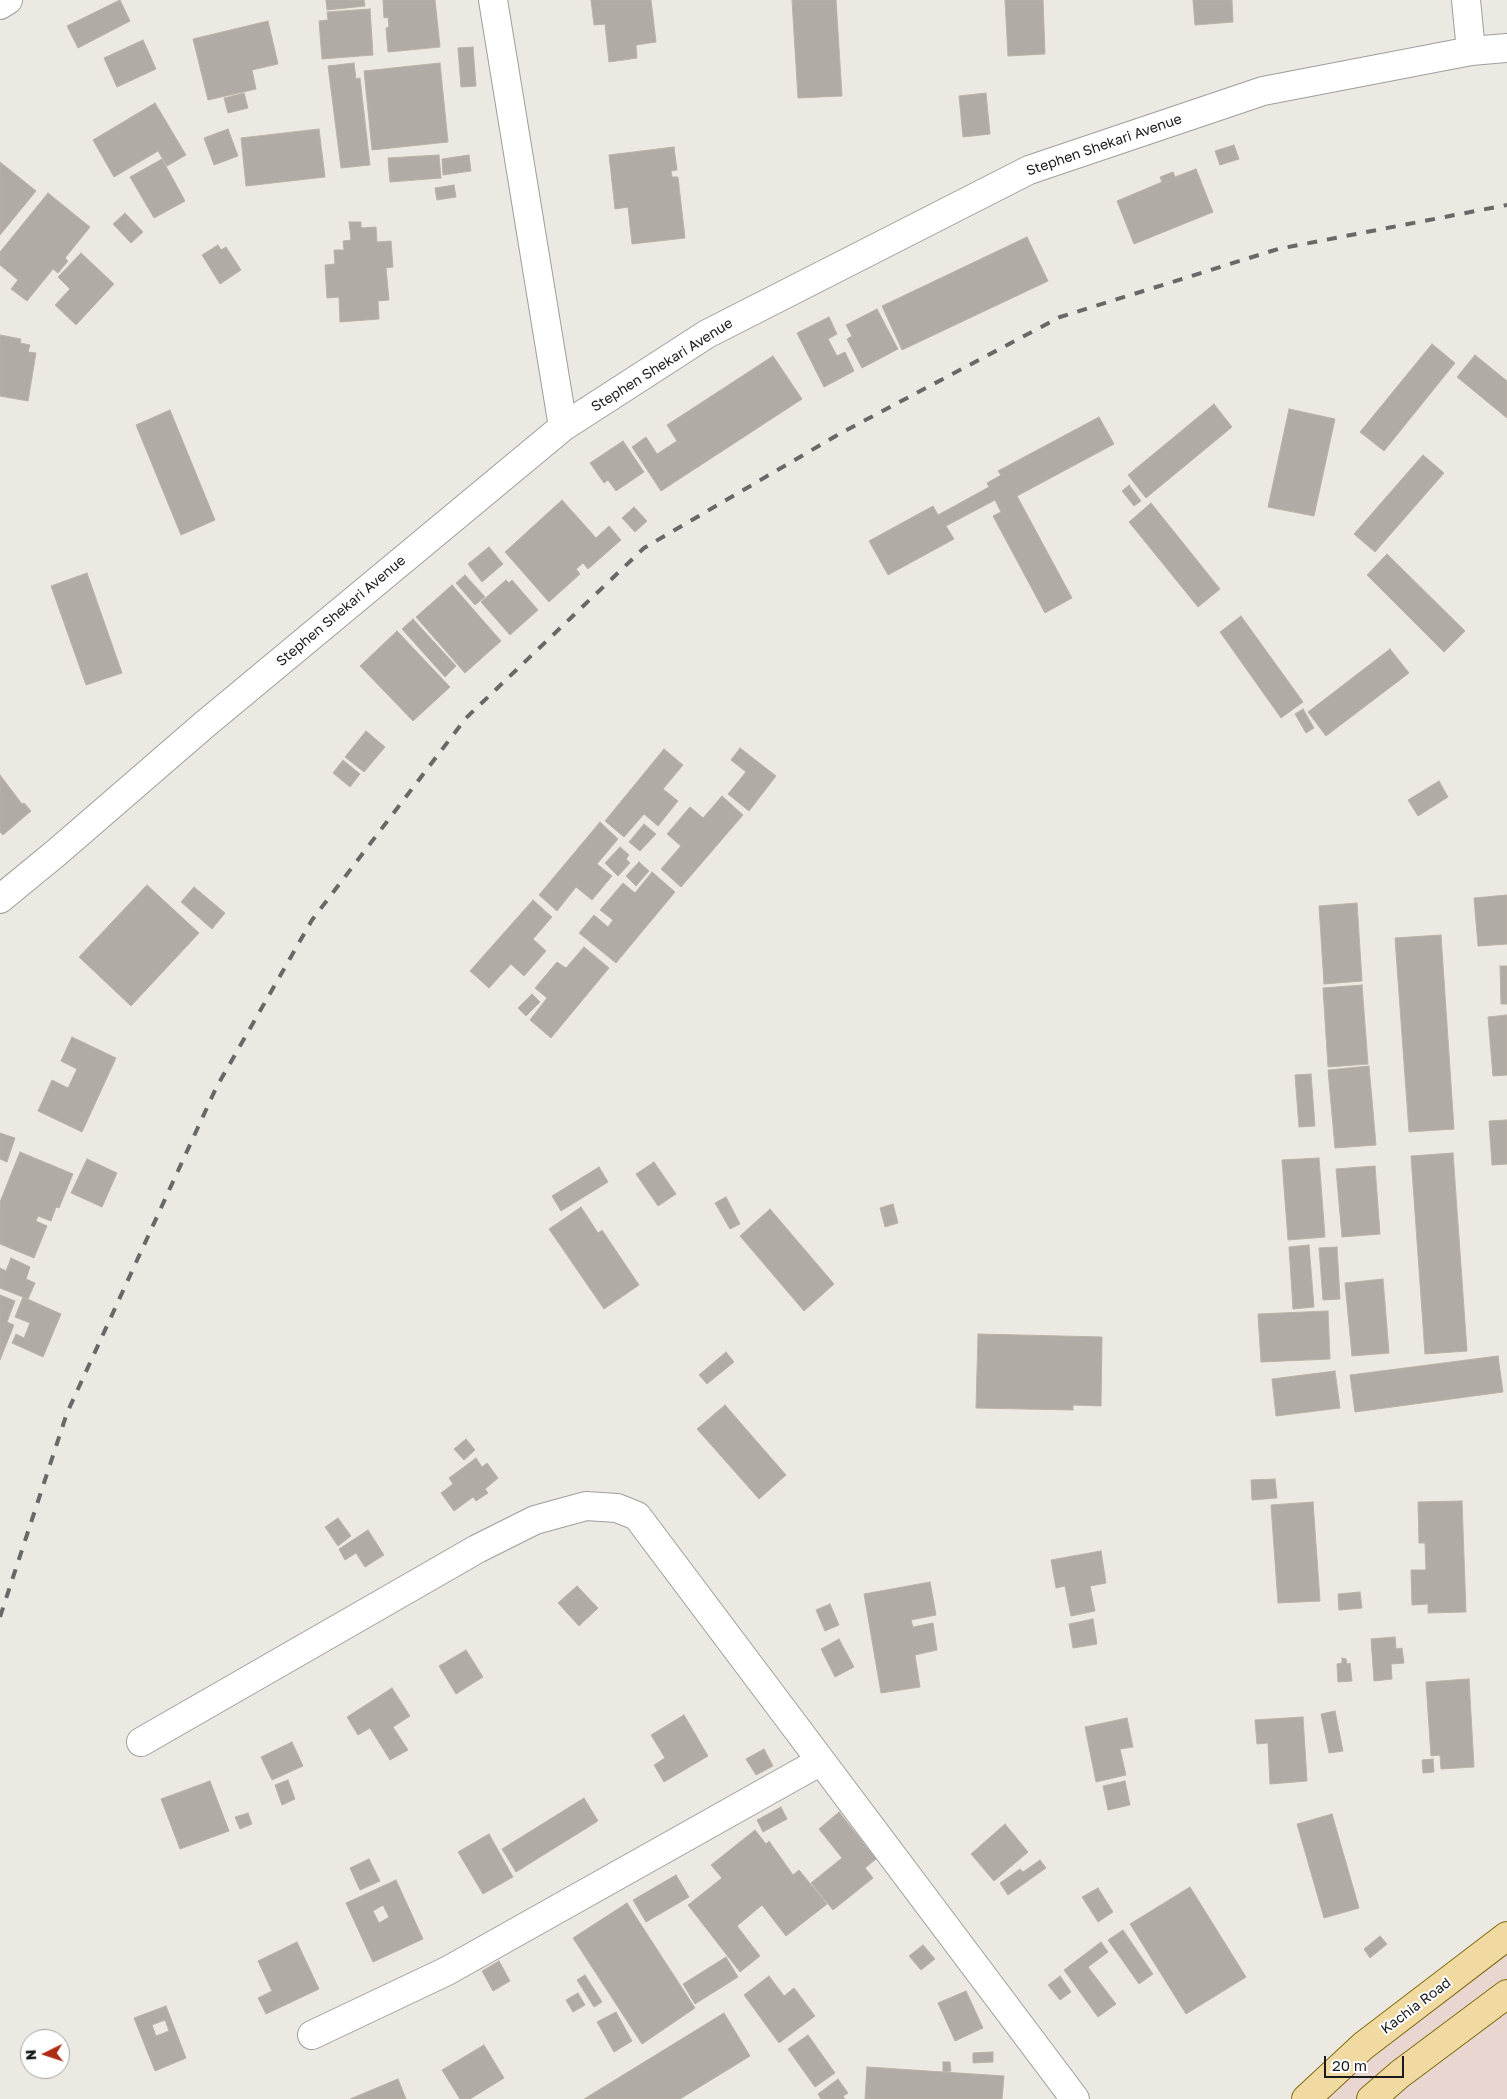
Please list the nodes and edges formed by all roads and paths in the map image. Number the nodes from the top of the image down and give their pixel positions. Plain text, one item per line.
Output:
1 (8, 0) edge
2 (493, 0) edge
3 (1466, 0) edge
4 (0, 5) edge
5 (1507, 48) edge
6 (1471, 51) junction
7 (563, 427) junction
8 (0, 899) edge
9 (140, 1742) dead end
10 (821, 1761) junction
11 (1507, 1936) edge
12 (1507, 1994) edge
13 (312, 2035) dead end
14 (1075, 2099) edge
15 (1306, 2099) edge
16 (1371, 2099) edge

1 - 4 street
2 - 7 street
3 - 6 street
5 - 6 street, Stephen Shekari Avenue
6 - 7 street, Stephen Shekari Avenue
7 - 8 street, Stephen Shekari Avenue
9 - 10 street
10 - 13 street
10 - 14 street
11 - 15 main road, Kachia Road
12 - 16 main road

